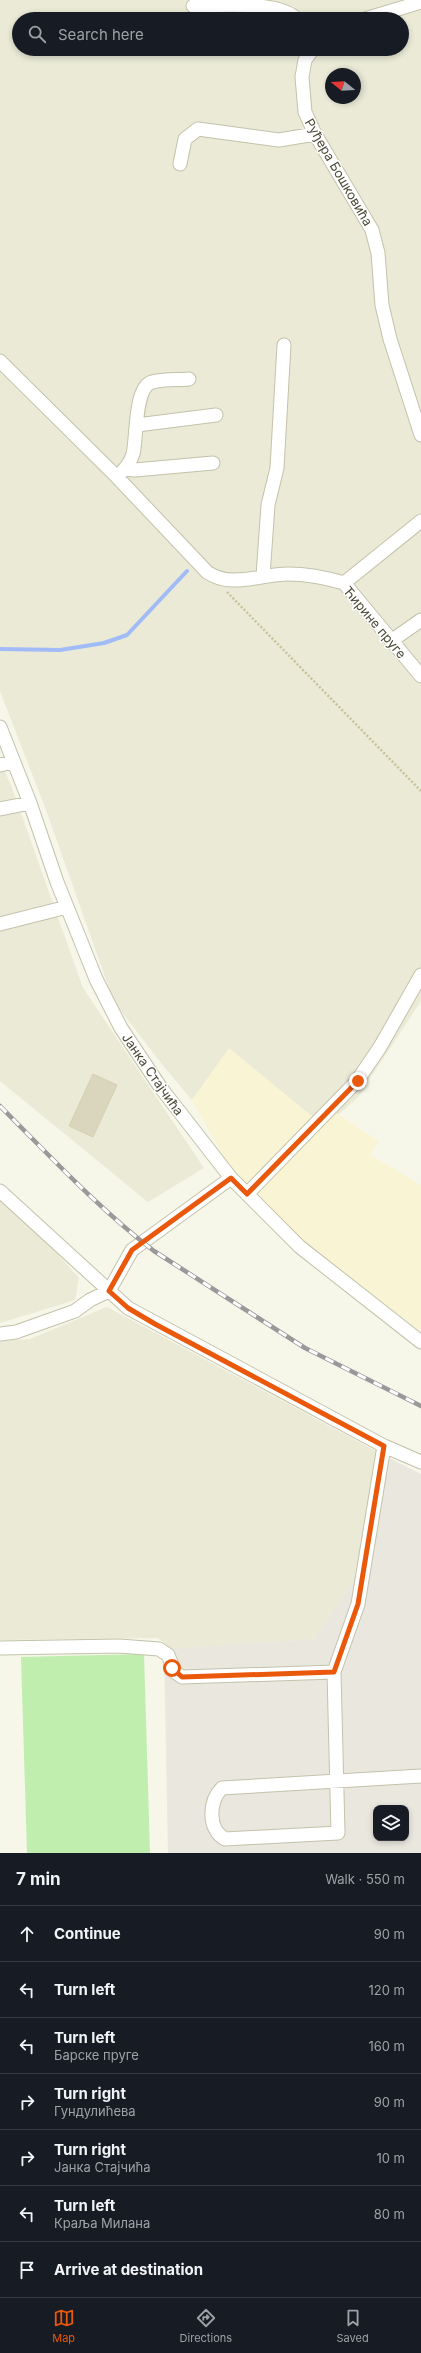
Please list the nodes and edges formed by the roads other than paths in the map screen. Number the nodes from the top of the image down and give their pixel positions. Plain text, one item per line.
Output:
1 (421, 2) edge
2 (193, 6) dead end
3 (289, 12) edge
4 (388, 12) edge
5 (308, 56) edge
6 (315, 134) junction
7 (180, 164) dead end
8 (284, 345) dead end
9 (0, 361) edge
10 (189, 379) dead end
11 (216, 415) dead end
12 (137, 425) junction
13 (421, 435) edge
14 (213, 463) dead end
15 (121, 473) junction
16 (421, 521) edge
17 (263, 576) junction
18 (344, 583) junction
19 (421, 620) edge
20 (392, 641) junction
21 (421, 676) edge
22 (0, 727) edge
23 (14, 762) junction
24 (0, 765) edge
25 (30, 803) junction
26 (0, 809) edge
27 (67, 908) junction
28 (0, 924) edge
29 (421, 975) edge
30 (231, 1178) junction
31 (0, 1191) edge
32 (247, 1194) junction
33 (109, 1291) junction
34 (0, 1334) edge
35 (421, 1342) edge
36 (384, 1446) junction
37 (421, 1462) edge
38 (0, 1648) edge
39 (334, 1672) junction
40 (421, 1776) edge
41 (337, 1780) junction

1 - 4 street
2 - 3 street
5 - 6 street, Руђера Бошковића
6 - 7 street
6 - 13 street, Руђера Бошковића
8 - 17 street
9 - 15 street
10 - 12 street
11 - 12 street
12 - 15 street
14 - 15 street
15 - 17 street, Ћирине пруге
16 - 18 street
17 - 18 street, Ћирине пруге
18 - 20 street, Ћирине пруге
19 - 20 street
20 - 21 street, Ћирине пруге
22 - 23 street, Јанка Стајчића
23 - 24 street
23 - 25 street, Јанка Стајчића
25 - 26 street
25 - 27 street, Јанка Стајчића
27 - 28 street
27 - 30 street, Јанка Стајчића
29 - 32 street
30 - 32 street, Јанка Стајчића
30 - 33 street
31 - 33 street
32 - 35 street, Јанка Стајчића
33 - 34 street
33 - 36 street
36 - 37 street
36 - 39 street
38 - 39 street
39 - 41 street
40 - 41 street
41 - 41 street

